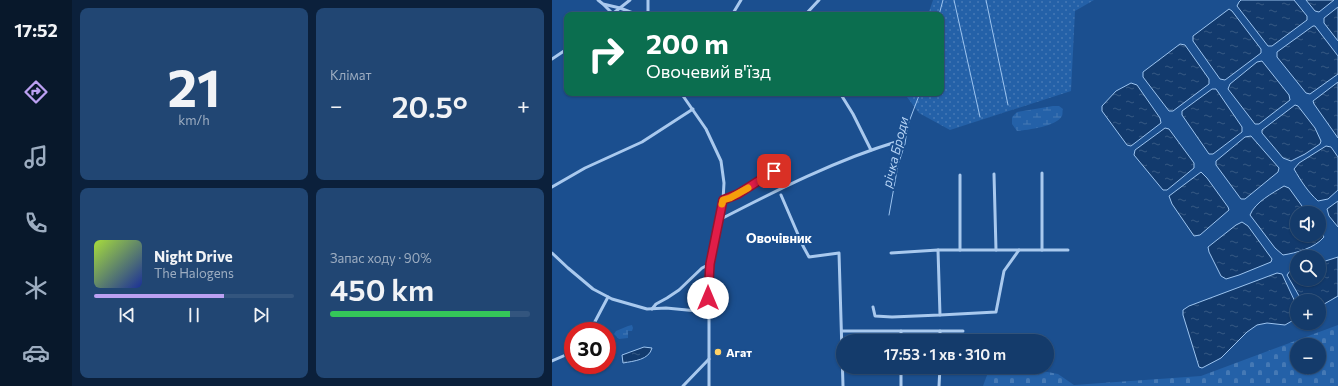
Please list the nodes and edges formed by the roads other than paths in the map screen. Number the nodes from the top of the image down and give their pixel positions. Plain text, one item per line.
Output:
1 (598, 0) edge
2 (630, 0) edge
3 (648, 0) edge
4 (741, 0) edge
5 (819, 0) edge
6 (603, 4) junction
7 (620, 8) junction
8 (610, 12) edge
9 (616, 12) edge
10 (630, 12) edge
11 (648, 12) edge
12 (734, 12) edge
13 (808, 12) edge
14 (564, 51) edge
15 (552, 59) edge
16 (842, 96) edge
17 (684, 97) edge
18 (693, 109) junction
19 (907, 127) dead end
20 (871, 150) junction
21 (774, 171) dead end
22 (1042, 173) dead end
23 (994, 174) dead end
24 (960, 175) dead end
25 (552, 187) edge
26 (781, 195) dead end
27 (723, 200) junction
28 (718, 220) junction
29 (938, 250) junction
30 (960, 250) junction
31 (996, 250) junction
32 (1019, 250) junction
33 (1042, 250) junction
34 (1068, 250) dead end
35 (891, 252) dead end
36 (552, 253) edge
37 (710, 264) junction
38 (608, 297) junction
39 (873, 307) dead end
40 (652, 309) junction
41 (708, 312) junction
42 (940, 315) junction
43 (595, 322) edge
44 (842, 331) junction
45 (901, 331) joint
46 (940, 331) joint
47 (963, 331) dead end
48 (564, 356) edge
49 (709, 359) junction
50 (552, 361) edge
51 (901, 374) edge
52 (940, 374) edge
53 (683, 386) edge
54 (709, 386) edge
55 (843, 386) edge
56 (901, 386) edge
57 (939, 386) edge

1 - 6 street
2 - 7 street
3 - 11 street
4 - 12 street
5 - 13 street
6 - 7 street
6 - 8 street
7 - 9 street
7 - 10 street
14 - 15 street
16 - 20 street
17 - 18 street
18 - 25 street
18 - 27 street
19 - 20 street
20 - 28 street
21 - 27 street
22 - 33 street
23 - 31 street
24 - 30 street
26 - 44 street
27 - 28 street
28 - 37 street
29 - 30 street
29 - 35 street
29 - 42 street
30 - 31 street
31 - 32 street
32 - 33 street
32 - 42 street
33 - 34 street
36 - 38 street
37 - 40 street
37 - 41 street
38 - 40 street
38 - 43 street
39 - 42 street
40 - 41 street
41 - 49 street
44 - 45 street
44 - 55 street
45 - 46 street
46 - 47 street
48 - 50 street
49 - 53 street
49 - 54 street
51 - 56 street
52 - 57 street

